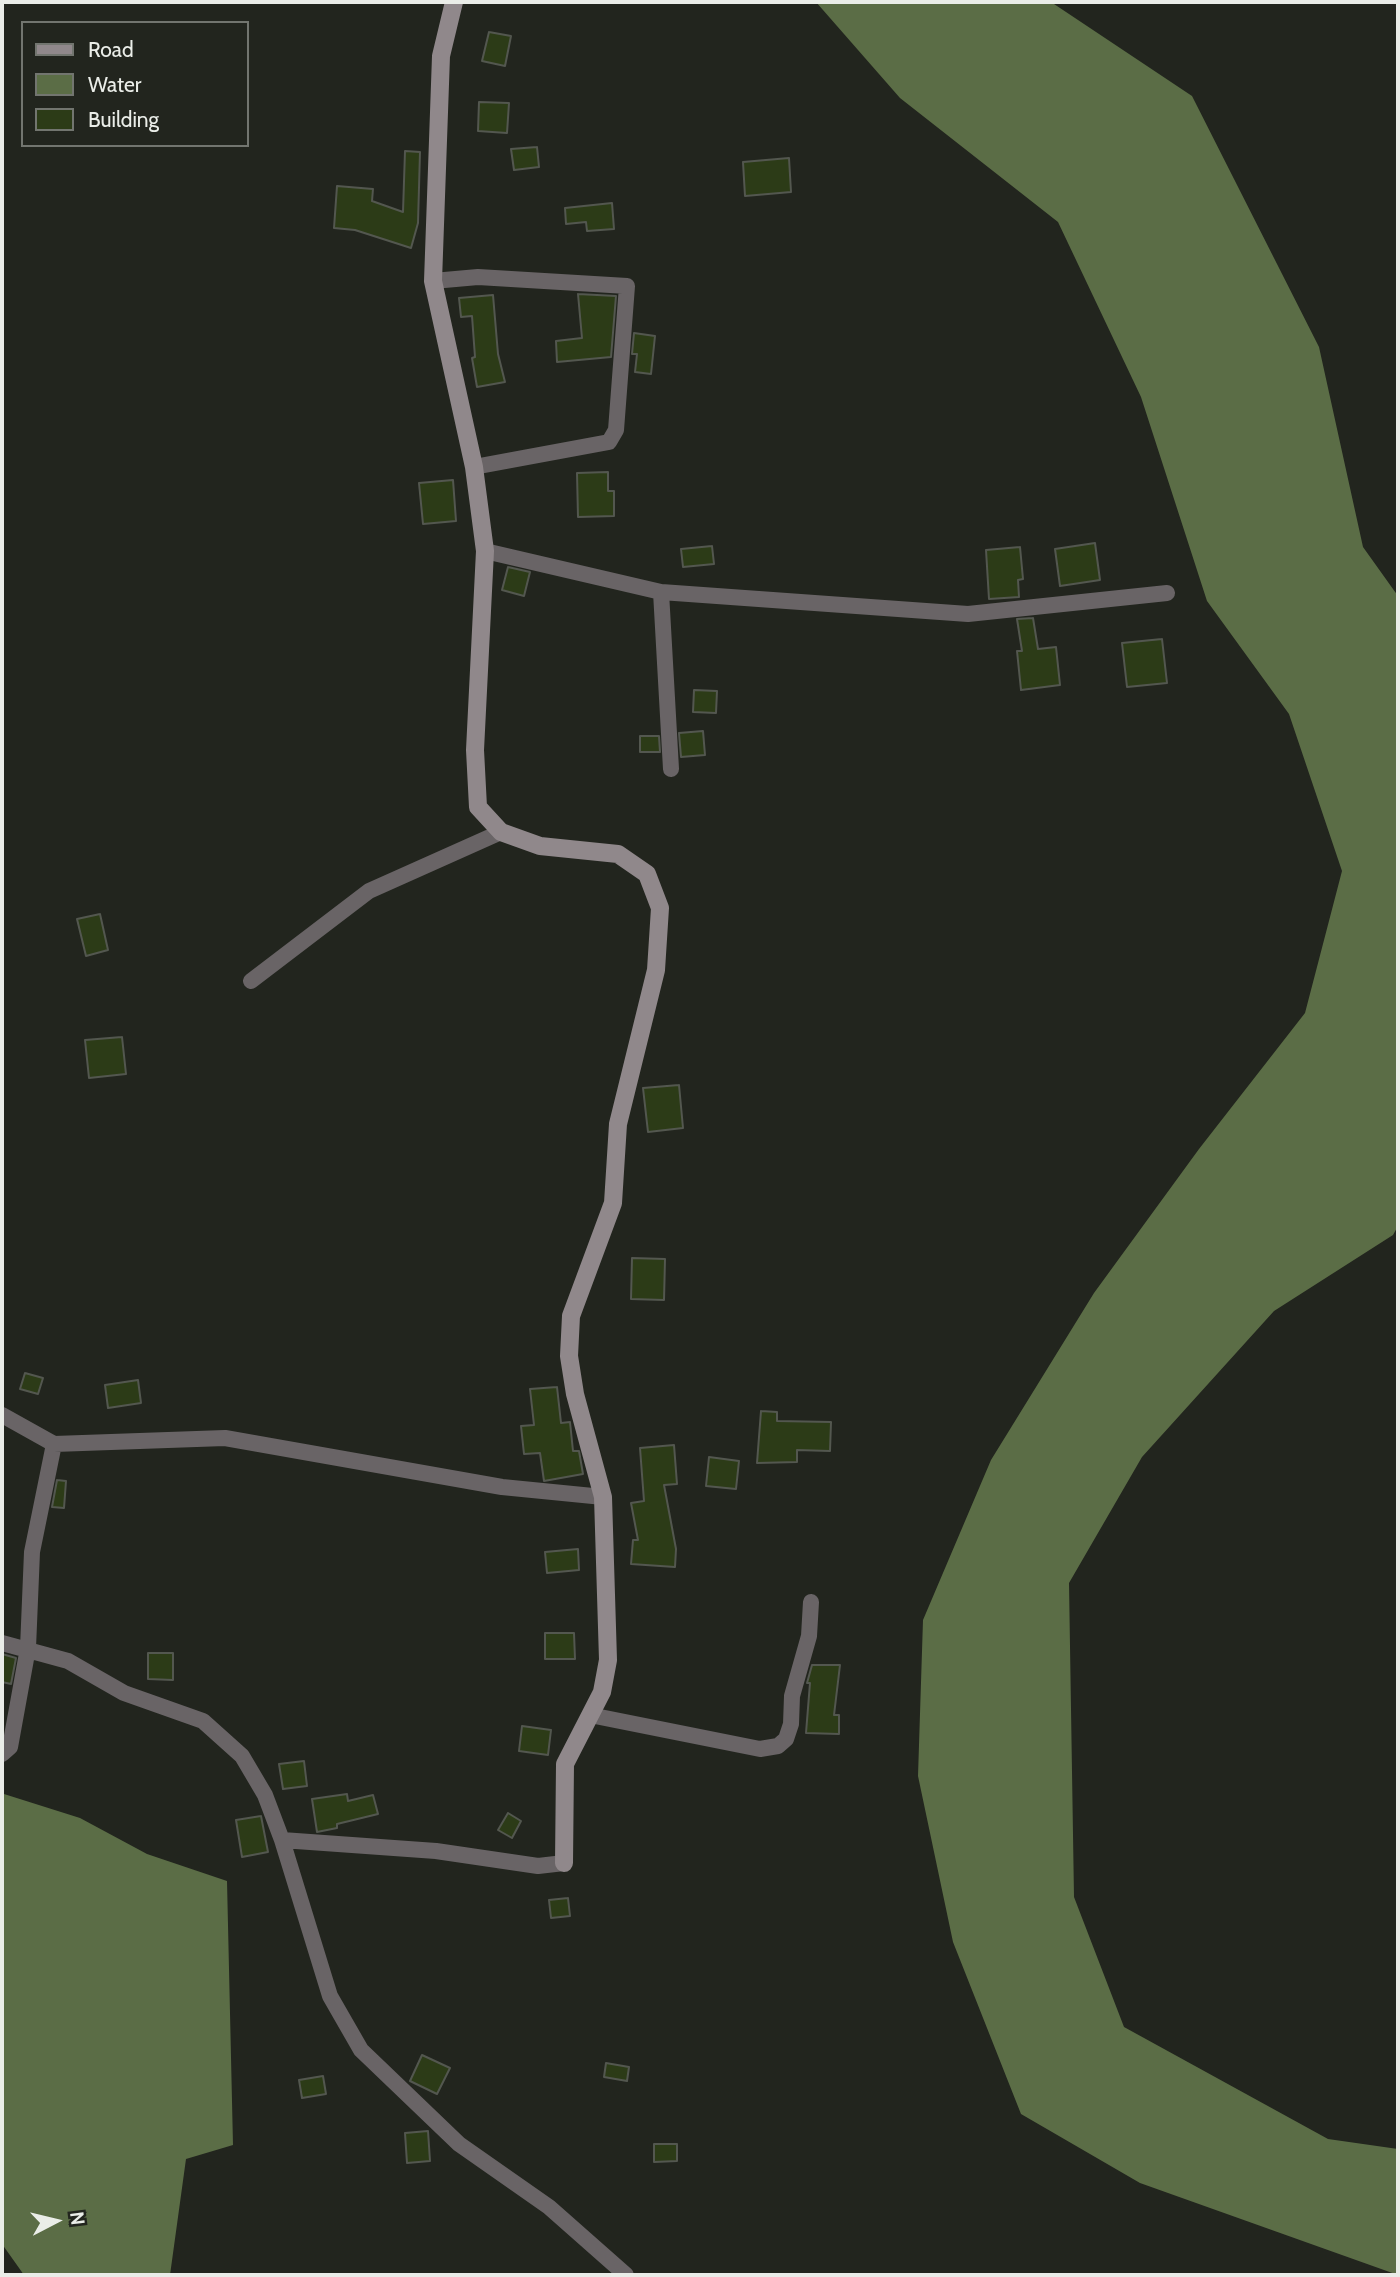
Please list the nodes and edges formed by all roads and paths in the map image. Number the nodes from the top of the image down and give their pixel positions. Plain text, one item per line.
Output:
1 (454, 2) edge
2 (433, 281) junction
3 (474, 467) junction
4 (485, 551) junction
5 (661, 592) junction
6 (1167, 593) dead end
7 (671, 769) dead end
8 (501, 832) junction
9 (251, 981) dead end
10 (2, 1415) edge
11 (54, 1444) junction
12 (603, 1497) junction
13 (811, 1602) dead end
14 (2, 1643) edge
15 (28, 1648) junction
16 (590, 1715) junction
17 (2, 1754) edge
18 (282, 1840) junction
19 (564, 1863) joint
20 (626, 2275) edge

1 - 2 street
2 - 3 street
2 - 3 street
3 - 4 street
4 - 5 street
4 - 8 street
5 - 6 street
5 - 7 street
8 - 9 street
8 - 12 street
10 - 11 street
11 - 12 street
11 - 15 street
12 - 16 street
13 - 16 street
14 - 15 street
15 - 17 street
15 - 18 street
16 - 19 street
18 - 19 street
18 - 20 street

